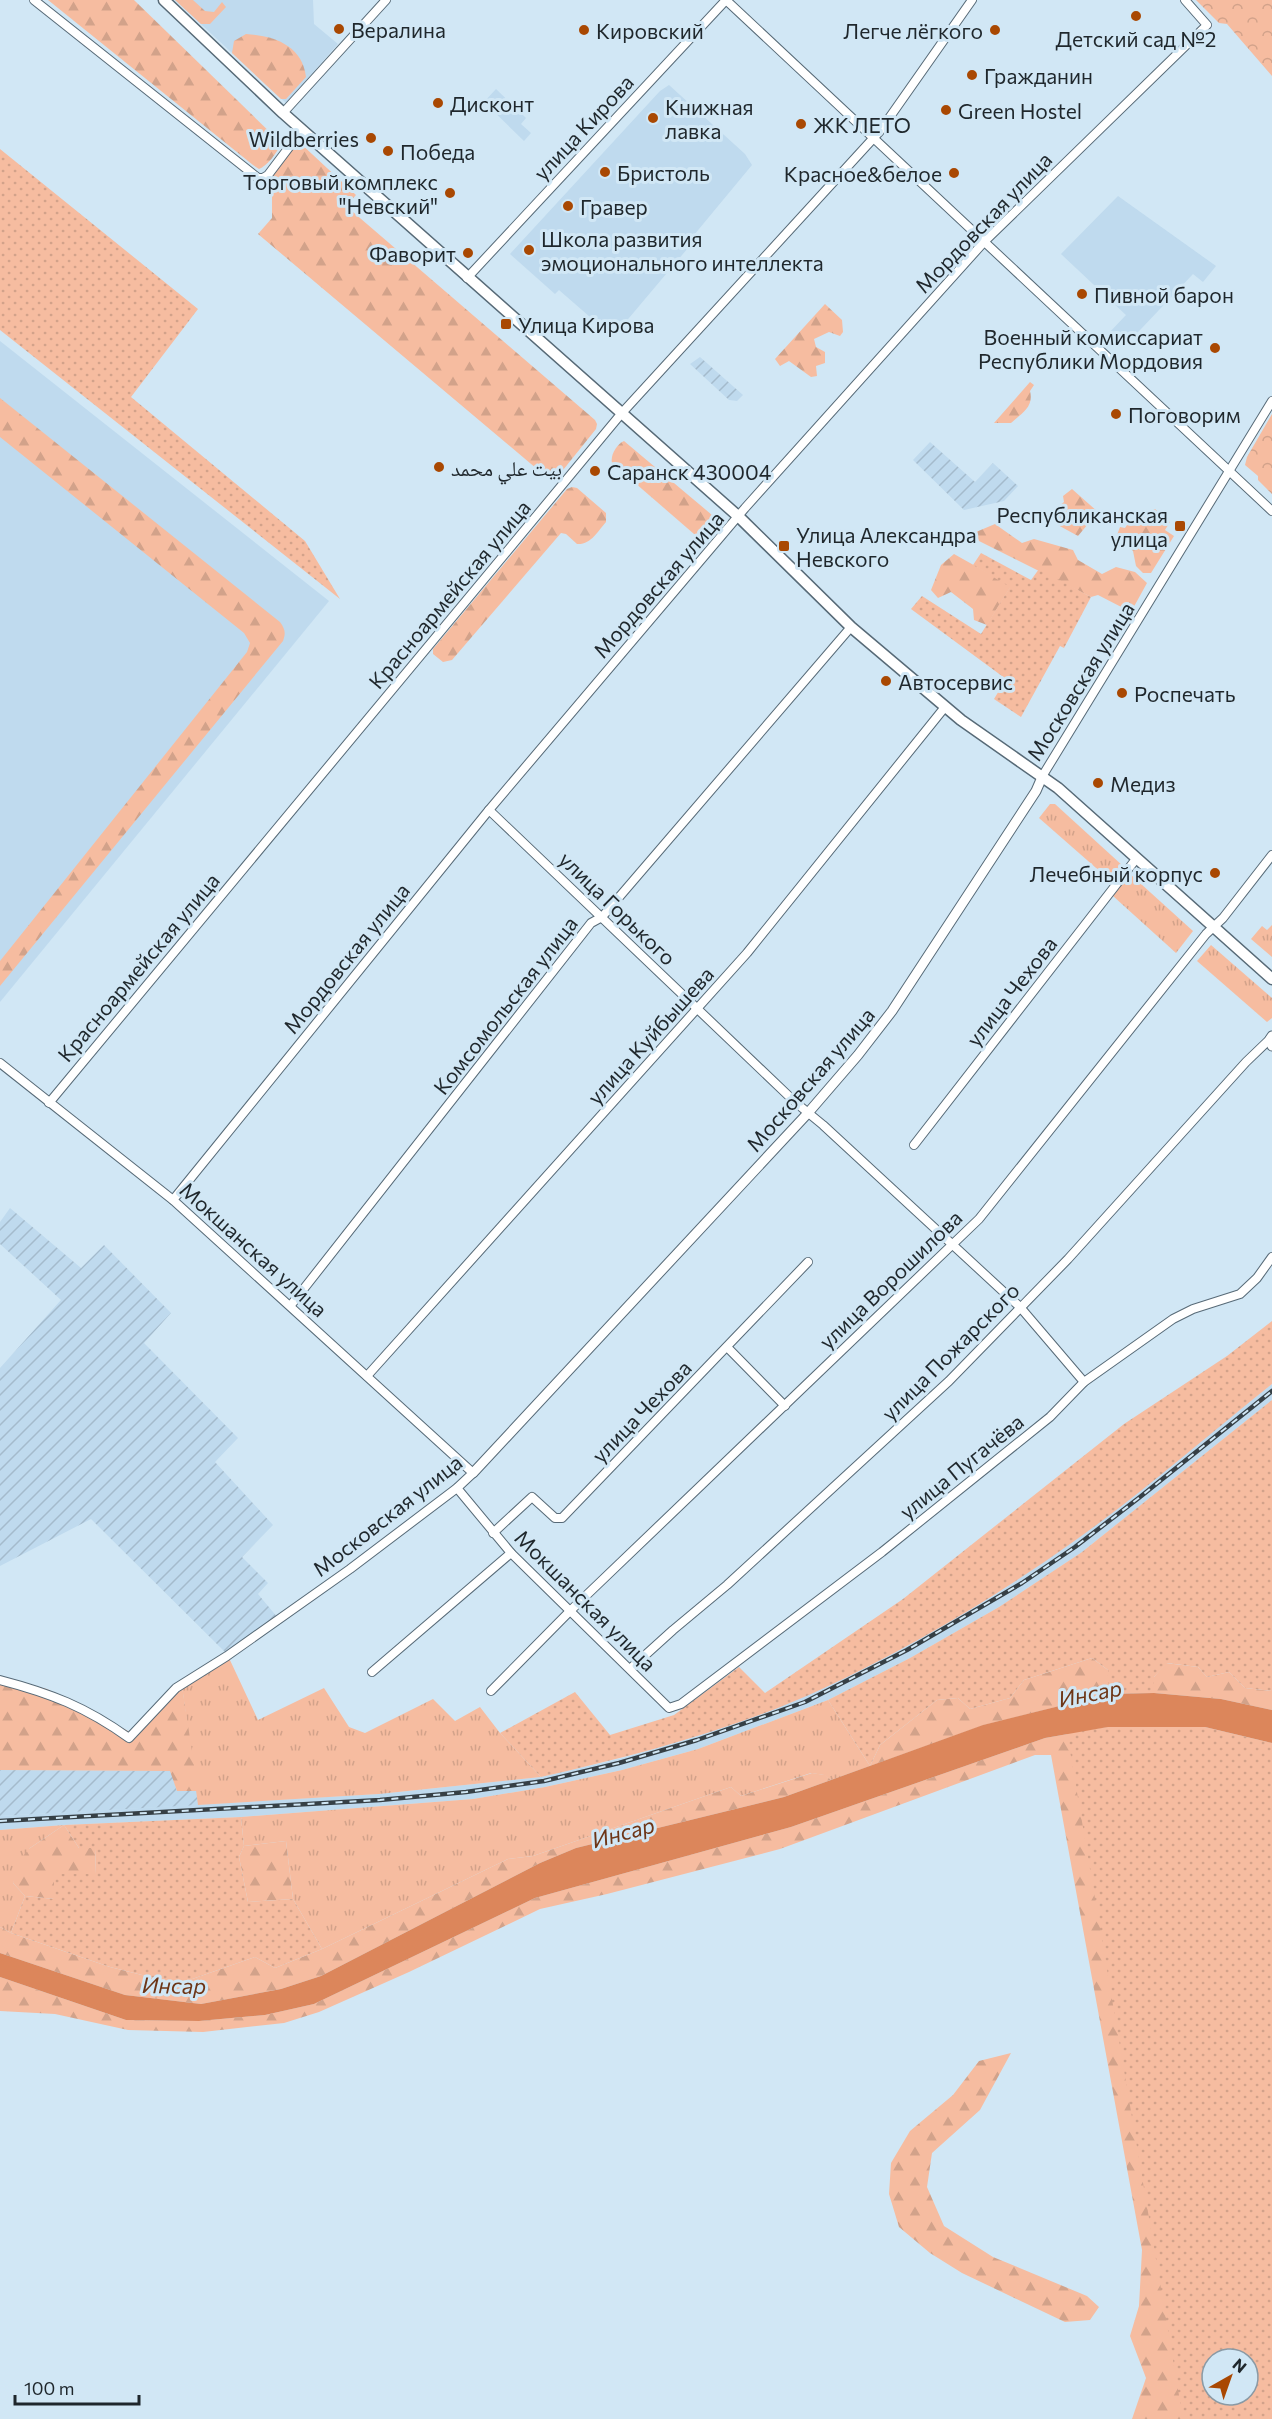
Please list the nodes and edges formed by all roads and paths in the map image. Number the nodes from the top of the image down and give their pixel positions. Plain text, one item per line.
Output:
1 (34, 0) edge
2 (165, 0) edge
3 (386, 0) edge
4 (726, 0) edge
5 (972, 0) edge
6 (1185, 0) edge
7 (283, 113) junction
8 (302, 130) junction
9 (873, 139) junction
10 (984, 242) junction
11 (467, 278) junction
12 (1272, 400) edge
13 (621, 414) junction
14 (1230, 470) junction
15 (1272, 511) edge
16 (739, 517) junction
17 (851, 627) junction
18 (945, 707) junction
19 (1043, 775) junction
20 (489, 810) junction
21 (1272, 855) edge
22 (1136, 859) junction
23 (602, 917) junction
24 (1213, 927) junction
25 (1272, 979) edge
26 (697, 1010) junction
27 (1271, 1041) edge
28 (0, 1063) edge
29 (49, 1103) junction
30 (808, 1113) junction
31 (914, 1145) dead end
32 (173, 1200) junction
33 (951, 1245) junction
34 (1272, 1257) edge
35 (808, 1262) dead end
36 (291, 1305) junction
37 (1020, 1307) junction
38 (727, 1347) junction
39 (367, 1376) junction
40 (1084, 1382) junction
41 (785, 1406) junction
42 (473, 1473) junction
43 (457, 1488) junction
44 (493, 1533) junction
45 (511, 1553) junction
46 (571, 1610) junction
47 (631, 1668) junction
48 (372, 1672) dead end
49 (0, 1680) edge
50 (491, 1691) dead end
51 (669, 1708) joint

1 - 8 street
2 - 7 main road
3 - 7 street
4 - 9 street
4 - 11 street, улица Кирова
5 - 9 street, Красноармейская улица
6 - 10 street, Мордовская улица
7 - 8 main road
8 - 11 main road
9 - 10 street
9 - 13 street, Красноармейская улица
10 - 14 street
10 - 16 street, Мордовская улица
11 - 13 main road
12 - 14 street, Московская улица
13 - 16 main road
13 - 29 street, Красноармейская улица
14 - 15 street
14 - 19 street, Московская улица
16 - 17 main road
16 - 20 street, Мордовская улица
17 - 18 main road
17 - 23 street, Комсомольская улица
18 - 19 main road
18 - 26 street, улица Куйбышева
19 - 22 main road
19 - 30 street, Московская улица
20 - 23 street, улица Горького
20 - 32 street, Мордовская улица
21 - 24 street, улица Ворошилова
22 - 24 main road
22 - 31 street, улица Чехова
23 - 26 street, улица Горького
23 - 36 street, Комсомольская улица
24 - 25 main road
24 - 33 street, улица Ворошилова
26 - 30 street, улица Горького
26 - 39 street, улица Куйбышева
27 - 37 street, улица Пожарского
28 - 29 street, Мокшанская улица
29 - 32 street, Мокшанская улица
30 - 33 street, улица Горького
30 - 42 street, Московская улица
32 - 36 street, Мокшанская улица
33 - 37 street, улица Горького
33 - 41 street, улица Ворошилова
34 - 40 street, улица Пугачёва
35 - 38 street, улица Чехова
36 - 39 street, Мокшанская улица
37 - 40 street, улица Горького
37 - 47 street, улица Пожарского
38 - 41 street
38 - 44 street, улица Чехова
39 - 42 street, Мокшанская улица
40 - 51 street, улица Пугачёва
41 - 46 street, улица Ворошилова
42 - 43 street, Московская улица
43 - 44 street, Мокшанская улица
43 - 49 street, Московская улица
44 - 45 street, Мокшанская улица
45 - 46 street, Мокшанская улица
45 - 48 street
46 - 47 street, Мокшанская улица
46 - 50 street, улица Ворошилова
47 - 51 street, Мокшанская улица

